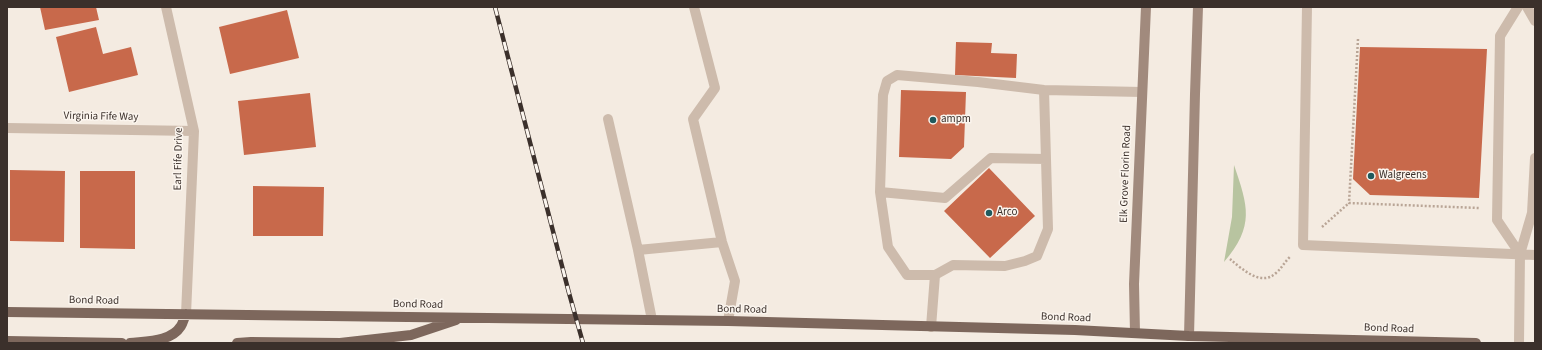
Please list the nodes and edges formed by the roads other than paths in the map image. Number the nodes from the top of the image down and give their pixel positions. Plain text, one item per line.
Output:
1 (166, 7) edge
2 (694, 7) edge
3 (1146, 7) edge
4 (1198, 7) edge
5 (1307, 7) edge
6 (1518, 7) edge
7 (1527, 7) edge
8 (1535, 21) edge
9 (1044, 90) junction
10 (1142, 92) junction
11 (608, 119) dead end
12 (7, 128) edge
13 (194, 131) junction
14 (1535, 158) edge
15 (1046, 159) junction
16 (880, 192) junction
17 (722, 242) junction
18 (638, 250) junction
19 (1520, 254) junction
20 (1535, 255) edge
21 (935, 274) junction
22 (7, 312) edge
23 (186, 314) junction
24 (464, 318) junction
25 (652, 320) junction
26 (728, 321) junction
27 (931, 327) junction
28 (1135, 338) edge
29 (1189, 339) edge
30 (7, 341) edge
31 (122, 343) edge
32 (130, 343) edge
33 (237, 343) edge
34 (1476, 343) edge
35 (1519, 343) edge

1 - 13 street, Earl Fife Drive
2 - 17 street
3 - 10 main road, Elk Grove Florin Road
4 - 29 main road
5 - 19 street
6 - 19 street
7 - 8 street
9 - 10 street
9 - 15 street
9 - 16 street
10 - 28 main road, Elk Grove Florin Road
11 - 18 street
12 - 13 street, Virginia Fife Way
13 - 23 street, Earl Fife Drive
14 - 19 street
15 - 16 street
15 - 21 street
16 - 21 street
17 - 18 street
17 - 26 street
18 - 25 street
19 - 20 street
19 - 35 street
21 - 27 street
22 - 23 main road, Bond Road
23 - 24 main road, Bond Road
23 - 32 main road
24 - 25 main road, Bond Road
24 - 33 main road
25 - 26 main road, Bond Road
26 - 27 main road, Bond Road
27 - 28 main road, Bond Road
28 - 29 main road, Bond Road
29 - 34 main road, Bond Road
30 - 31 main road

